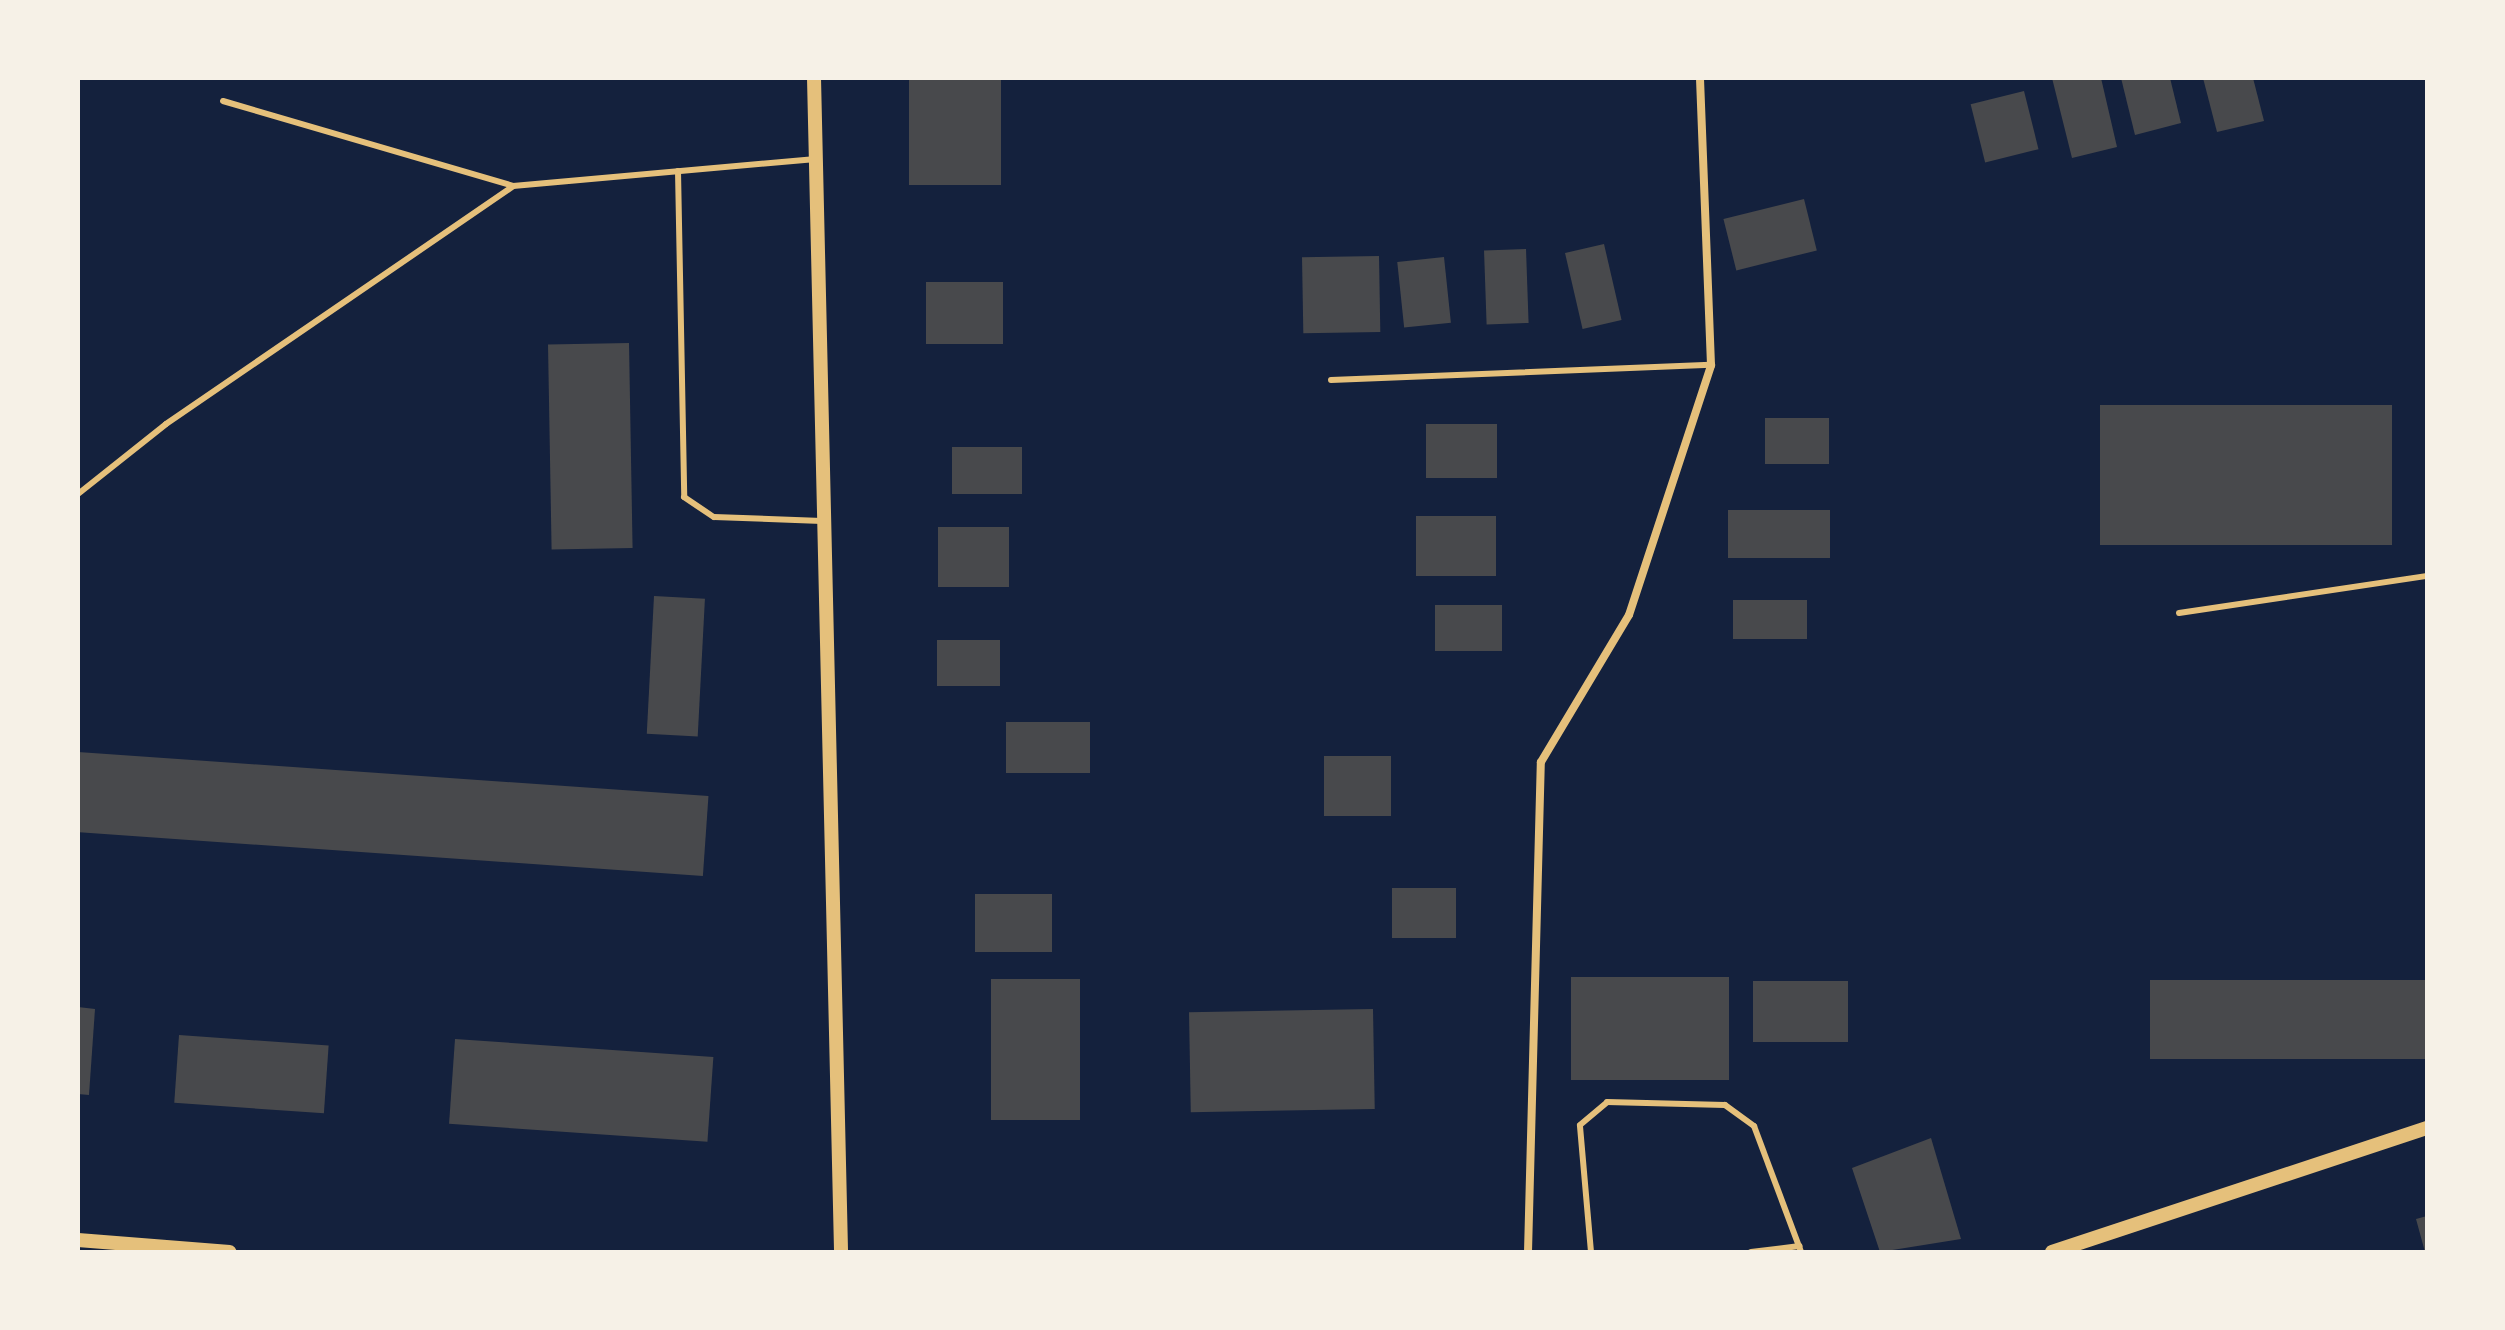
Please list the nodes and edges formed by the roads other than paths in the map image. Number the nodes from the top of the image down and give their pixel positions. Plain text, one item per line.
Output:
1 (814, 78) edge
2 (1700, 78) edge
3 (223, 101) dead end
4 (816, 159) junction
5 (678, 171) junction
6 (513, 186) junction
7 (1711, 365) junction
8 (1331, 380) dead end
9 (78, 494) edge
10 (822, 521) junction
11 (2427, 576) edge
12 (2179, 613) dead end
13 (2427, 1128) edge
14 (78, 1240) edge
15 (1801, 1249) edge
16 (230, 1252) edge
17 (841, 1252) edge
18 (1528, 1252) edge
19 (1591, 1252) edge
20 (1751, 1252) edge
21 (2052, 1252) edge

1 - 4 street
2 - 7 street
3 - 6 lane
4 - 5 lane
4 - 10 street
5 - 6 lane
5 - 10 lane
6 - 9 lane
7 - 8 lane
7 - 18 street
10 - 17 street
11 - 12 lane
13 - 21 street
14 - 16 street
15 - 19 lane
15 - 20 lane

